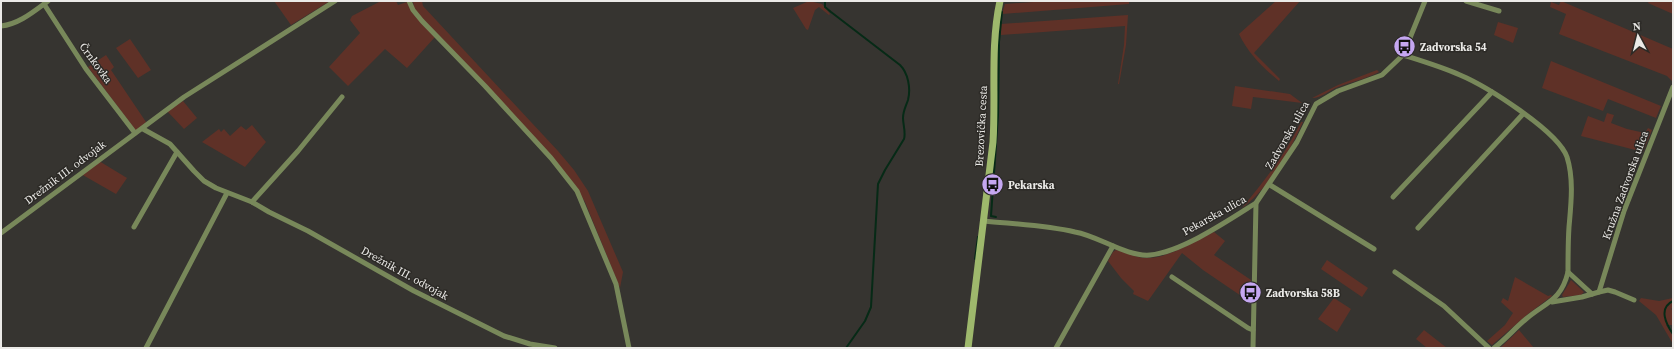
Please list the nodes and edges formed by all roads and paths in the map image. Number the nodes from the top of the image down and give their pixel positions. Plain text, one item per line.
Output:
1 (335, 1) edge
2 (409, 1) edge
3 (1000, 1) edge
4 (1425, 1) edge
5 (1466, 1) edge
6 (46, 2) edge
7 (1499, 11) dead end
8 (1, 26) edge
9 (1403, 56) junction
10 (1673, 87) edge
11 (1492, 92) junction
12 (342, 97) dead end
13 (1524, 114) junction
14 (143, 129) junction
15 (135, 133) junction
16 (178, 152) junction
17 (1270, 185) junction
18 (227, 193) junction
19 (1393, 197) dead end
20 (252, 202) junction
21 (1256, 203) junction
22 (984, 222) junction
23 (134, 227) dead end
24 (1418, 228) dead end
25 (1, 233) edge
26 (1113, 246) junction
27 (1374, 249) dead end
28 (1395, 272) dead end
29 (1568, 272) junction
30 (1172, 277) dead end
31 (1599, 292) junction
32 (1592, 294) junction
33 (1634, 300) dead end
34 (1551, 302) junction
35 (1253, 330) junction
36 (146, 348) edge
37 (555, 348) edge
38 (629, 348) edge
39 (968, 348) edge
40 (1056, 348) edge
41 (1253, 348) edge
42 (1489, 348) edge
43 (1494, 348) edge

1 - 14 street, Drežnik III. odvojak
2 - 38 street
3 - 22 main road, Brezovička cesta
4 - 9 street, Zadvorska ulica
5 - 7 street
6 - 8 street
6 - 15 street, Črnkovka
9 - 11 street
9 - 17 street, Zadvorska ulica
10 - 31 street, Kružna Zadvorska ulica
11 - 13 street
11 - 19 street
12 - 20 street
13 - 24 street
13 - 29 street
14 - 15 street, Drežnik III. odvojak
14 - 16 street, Drežnik III. odvojak
15 - 25 street, Drežnik III. odvojak
16 - 18 street, Drežnik III. odvojak
16 - 23 street
17 - 21 street, Zadvorska ulica
17 - 27 street
18 - 20 street, Drežnik III. odvojak
18 - 36 street
20 - 37 street, Drežnik III. odvojak
21 - 26 street, Pekarska ulica
21 - 35 street
22 - 26 street, Pekarska ulica
22 - 39 main road, Brezovička cesta
26 - 40 street
28 - 42 street
29 - 32 street
29 - 34 street
30 - 35 street
31 - 32 street
31 - 33 street
32 - 34 street
34 - 43 street
35 - 41 street

